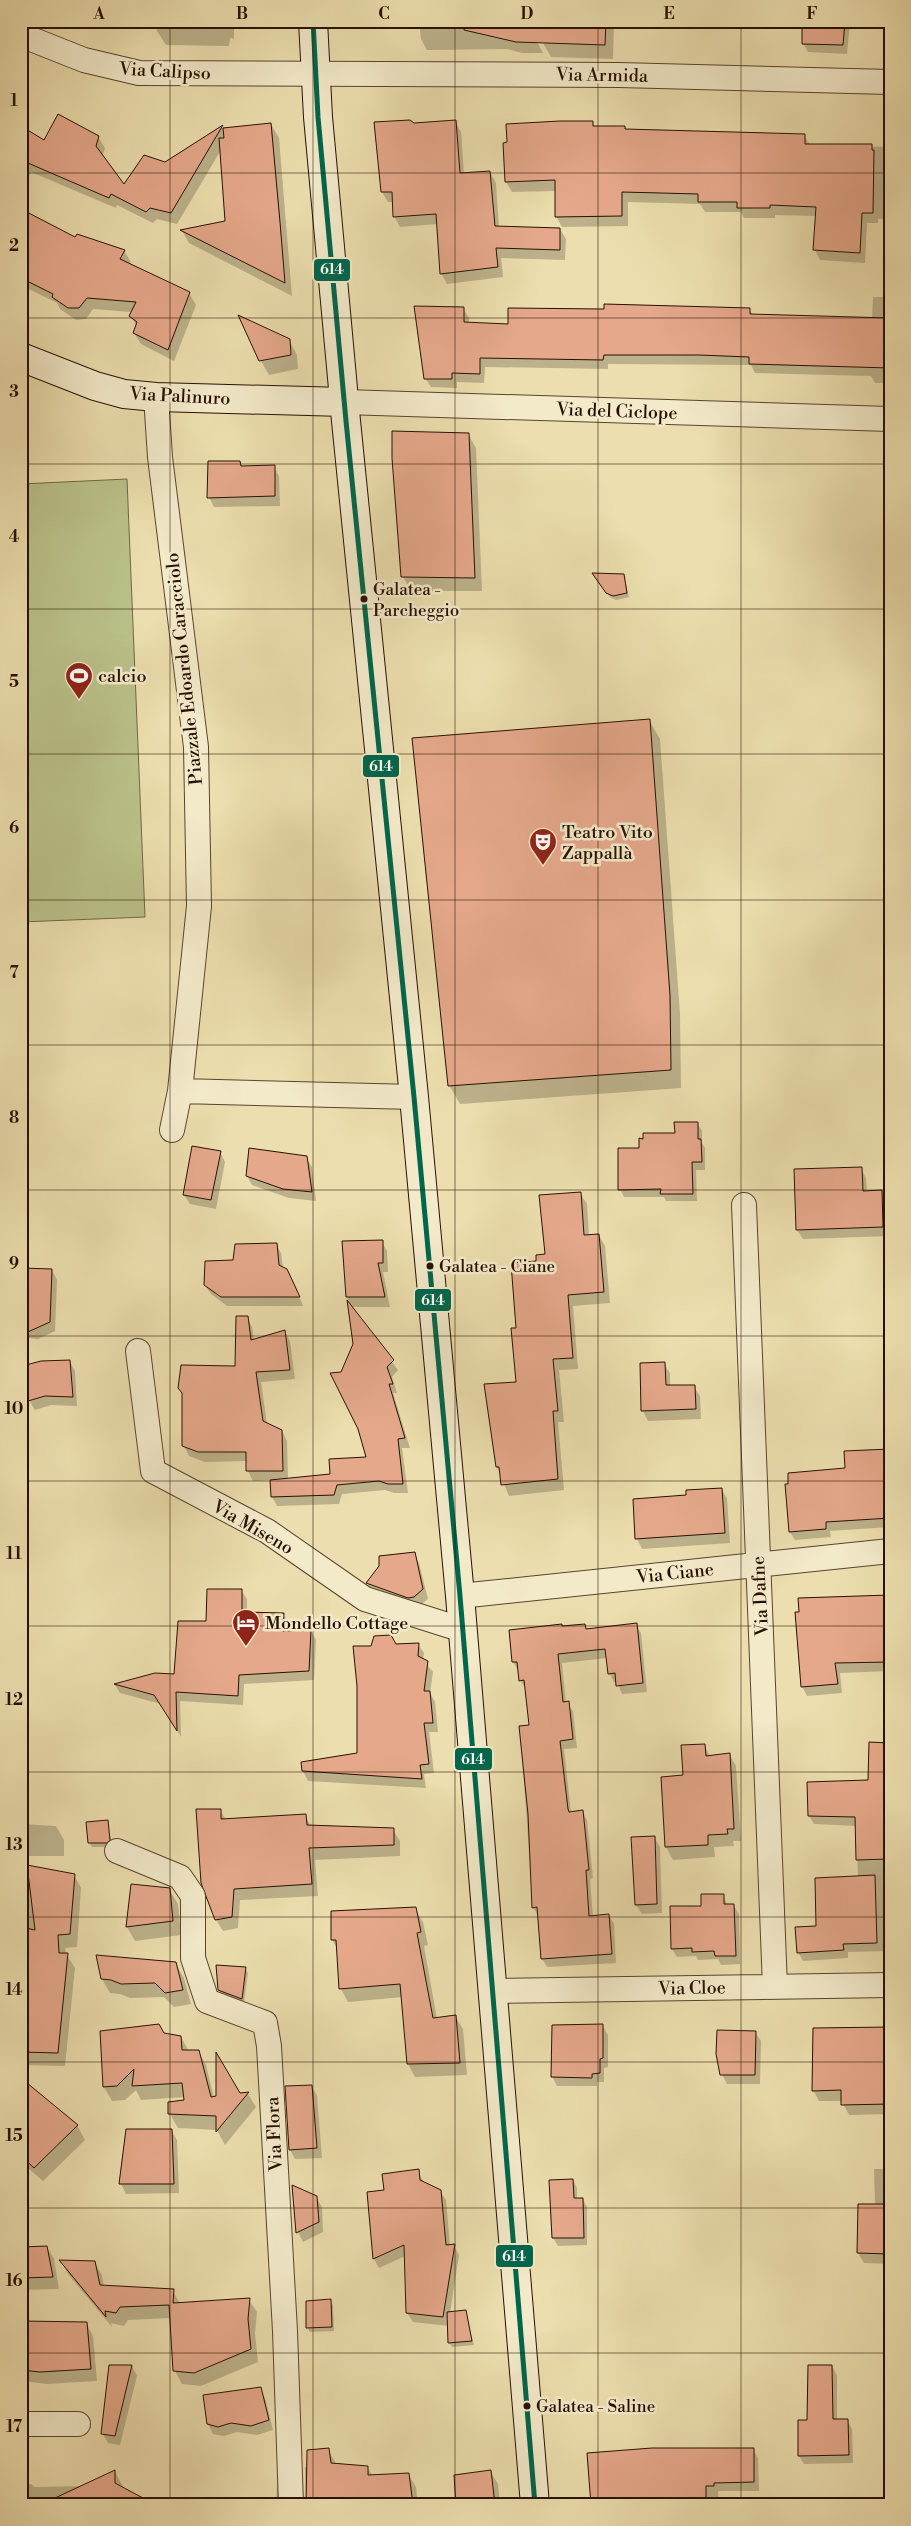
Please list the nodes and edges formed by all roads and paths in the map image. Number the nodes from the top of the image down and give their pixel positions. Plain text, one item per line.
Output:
1 (313, 21) edge
2 (21, 35) edge
3 (315, 74) junction
4 (890, 82) edge
5 (21, 357) edge
6 (156, 397) junction
7 (344, 402) junction
8 (890, 419) edge
9 (180, 1091) junction
10 (414, 1097) junction
11 (172, 1130) dead end
12 (744, 1205) dead end
13 (138, 1351) dead end
14 (890, 1551) edge
15 (760, 1564) junction
16 (460, 1596) junction
17 (463, 1630) junction
18 (117, 1851) dead end
19 (890, 1985) edge
20 (775, 1987) junction
21 (494, 1991) junction
22 (21, 2424) edge
23 (78, 2424) dead end
24 (291, 2505) edge
25 (535, 2505) edge

1 - 3 main road
2 - 3 street, Via Calipso
3 - 4 street, Via Armida
3 - 7 main road
5 - 6 main road, Via Palinuro
6 - 7 main road, Via Palinuro
6 - 9 street, Piazzale Edoardo Caracciolo
7 - 8 street, Via del Ciclope
7 - 10 main road
9 - 10 street
9 - 11 street, Piazzale Edoardo Caracciolo
10 - 16 main road
12 - 15 street, Via Dafne
13 - 17 street, Via Miseno
14 - 15 street, Via Ciane
15 - 16 street, Via Ciane
15 - 20 street, Via Dafne
16 - 17 main road
17 - 21 main road
18 - 24 street, Via Flora
19 - 20 street, Via Cloe
20 - 21 street, Via Cloe
21 - 25 main road
22 - 23 street

